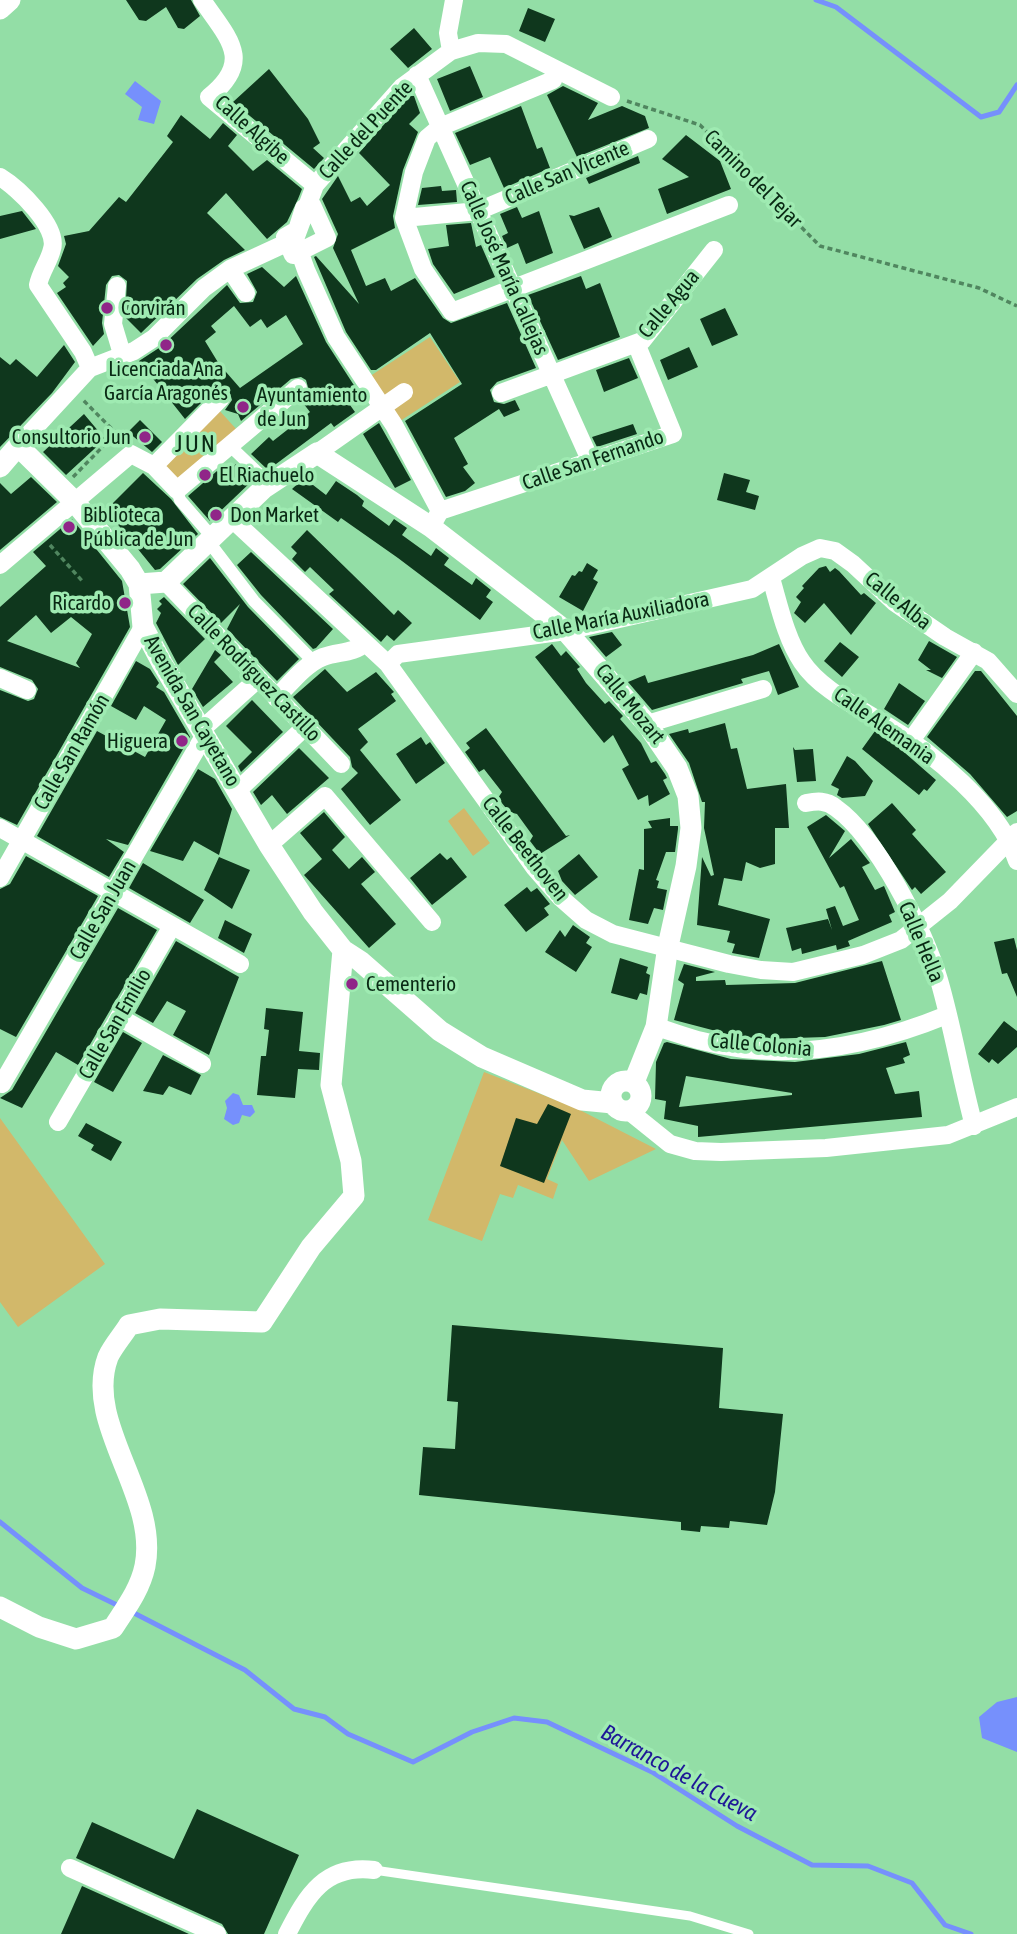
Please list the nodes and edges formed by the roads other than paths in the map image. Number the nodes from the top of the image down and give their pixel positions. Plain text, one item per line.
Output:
1 (10, 0) edge
2 (202, 0) edge
3 (454, 0) edge
4 (0, 9) edge
5 (451, 51) junction
6 (417, 75) junction
7 (553, 80) dead end
8 (611, 97) road end
9 (440, 127) junction
10 (648, 139) dead end
11 (0, 177) edge
12 (315, 185) junction
13 (729, 205) dead end
14 (309, 206) junction
15 (478, 211) junction
16 (404, 218) junction
17 (294, 244) junction
18 (714, 250) dead end
19 (230, 269) junction
20 (117, 286) dead end
21 (513, 289) junction
22 (246, 293) dead end
23 (636, 343) junction
24 (122, 354) junction
25 (90, 368) junction
26 (552, 374) junction
27 (298, 388) dead end
28 (404, 392) dead end
29 (501, 393) dead end
30 (221, 398) dead end
31 (383, 407) junction
32 (18, 446) junction
33 (230, 446) junction
34 (317, 453) junction
35 (592, 462) junction
36 (153, 466) junction
37 (0, 467) edge
38 (270, 484) junction
39 (177, 490) junction
40 (68, 495) junction
41 (232, 519) junction
42 (436, 519) junction
43 (211, 540) junction
44 (0, 565) edge
45 (771, 578) junction
46 (166, 582) junction
47 (139, 584) junction
48 (143, 627) junction
49 (566, 631) junction
50 (365, 642) junction
51 (974, 652) junction
52 (314, 662) junction
53 (388, 664) junction
54 (0, 678) edge
55 (258, 679) junction
56 (763, 689) dead end
57 (27, 690) dead end
58 (1017, 694) edge
59 (276, 698) junction
60 (648, 724) junction
61 (305, 727) junction
62 (202, 733) junction
63 (910, 742) junction
64 (341, 764) dead end
65 (237, 791) junction
66 (806, 803) dead end
67 (0, 828) edge
68 (1013, 835) edge
69 (21, 841) junction
70 (269, 845) junction
71 (1017, 861) edge
72 (0, 878) edge
73 (113, 893) junction
74 (432, 922) dead end
75 (172, 926) junction
76 (918, 927) junction
77 (668, 946) junction
78 (343, 950) junction
79 (240, 964) dead end
80 (947, 1015) junction
81 (119, 1017) junction
82 (656, 1027) junction
83 (202, 1064) dead end
84 (2, 1084) dead end
85 (621, 1107) junction
86 (1017, 1107) edge
87 (58, 1122) dead end
88 (974, 1126) junction
89 (0, 1608) edge
90 (70, 1868) dead end
91 (374, 1870) joint
92 (218, 1934) edge
93 (287, 1934) edge
94 (749, 1934) edge

1 - 4 street
2 - 12 street, Calle Algibe
3 - 5 street
5 - 6 street, Calle del Puente
5 - 8 street
6 - 9 street, Calle José María Callejas
6 - 12 street, Calle del Puente
7 - 9 street
9 - 15 street, Calle José María Callejas
9 - 16 street
10 - 15 street, Calle San Vicente
11 - 25 street
12 - 14 street
13 - 21 street
14 - 17 street
14 - 17 street
15 - 16 street, Calle San Vicente
15 - 21 street, Calle José María Callejas
16 - 21 street
17 - 19 street
17 - 31 street
18 - 23 street, Calle Agua
19 - 22 street
19 - 24 street
20 - 24 street
21 - 26 street, Calle José María Callejas
23 - 26 street, Calle Agua
23 - 35 street, Calle San Fernando
24 - 25 street
25 - 32 street
26 - 29 street, Calle Agua
26 - 35 street, Calle José María Callejas
27 - 33 street
28 - 31 street
30 - 36 street
31 - 34 street
31 - 42 street
32 - 37 street
32 - 40 street
33 - 38 street
33 - 39 street
34 - 38 street
34 - 42 street, Calle Mozart
35 - 42 street, Calle San Fernando
36 - 39 street
36 - 40 street
38 - 41 street
39 - 43 street
40 - 44 street
40 - 47 street
41 - 43 street
41 - 50 street, Calle Beethoven
42 - 49 street, Calle Mozart
43 - 46 street
43 - 52 street
45 - 49 street, Calle María Auxiliadora
45 - 51 street, Calle Alba
45 - 63 street, Calle Alemania
46 - 47 street
46 - 55 street, Calle Rodríguez Castillo
47 - 48 street, Avenida San Cayetano
48 - 62 street, Avenida San Cayetano
48 - 69 street, Calle San Ramón
49 - 53 street, Calle María Auxiliadora
49 - 60 street, Calle Mozart
50 - 52 street
50 - 53 street, Calle Beethoven
51 - 58 street, Calle Alba
51 - 63 street
52 - 59 street
53 - 77 street, Calle Beethoven
54 - 57 street
55 - 59 street, Calle Rodríguez Castillo
55 - 62 street, Calle San Juan
56 - 60 street
59 - 61 street, Calle Rodríguez Castillo
60 - 77 street, Calle Mozart
61 - 64 street, Calle Rodríguez Castillo
61 - 65 street
62 - 65 street, Avenida San Cayetano
62 - 73 street, Calle San Juan
63 - 68 street, Calle Alemania
65 - 70 street, Avenida San Cayetano
66 - 76 street, Calle Hella
67 - 69 street
68 - 71 street, Calle Alemania
68 - 76 street, Calle Beethoven
69 - 72 street, Calle San Ramón
69 - 73 street
70 - 74 street
70 - 78 street, Avenida San Cayetano
73 - 75 street
73 - 84 street, Calle San Juan
75 - 79 street
75 - 81 street, Calle San Emilio
76 - 77 street, Calle Beethoven
76 - 80 street, Calle Hella
77 - 82 street, Calle Mozart
78 - 85 street, Avenida San Cayetano
78 - 89 street
80 - 82 street, Calle Colonia
80 - 88 street, Calle Hella
81 - 83 street
81 - 87 street, Calle San Emilio
82 - 85 street, Calle Mozart
85 - 88 street
86 - 88 street
90 - 92 street
91 - 93 street
91 - 94 lane

